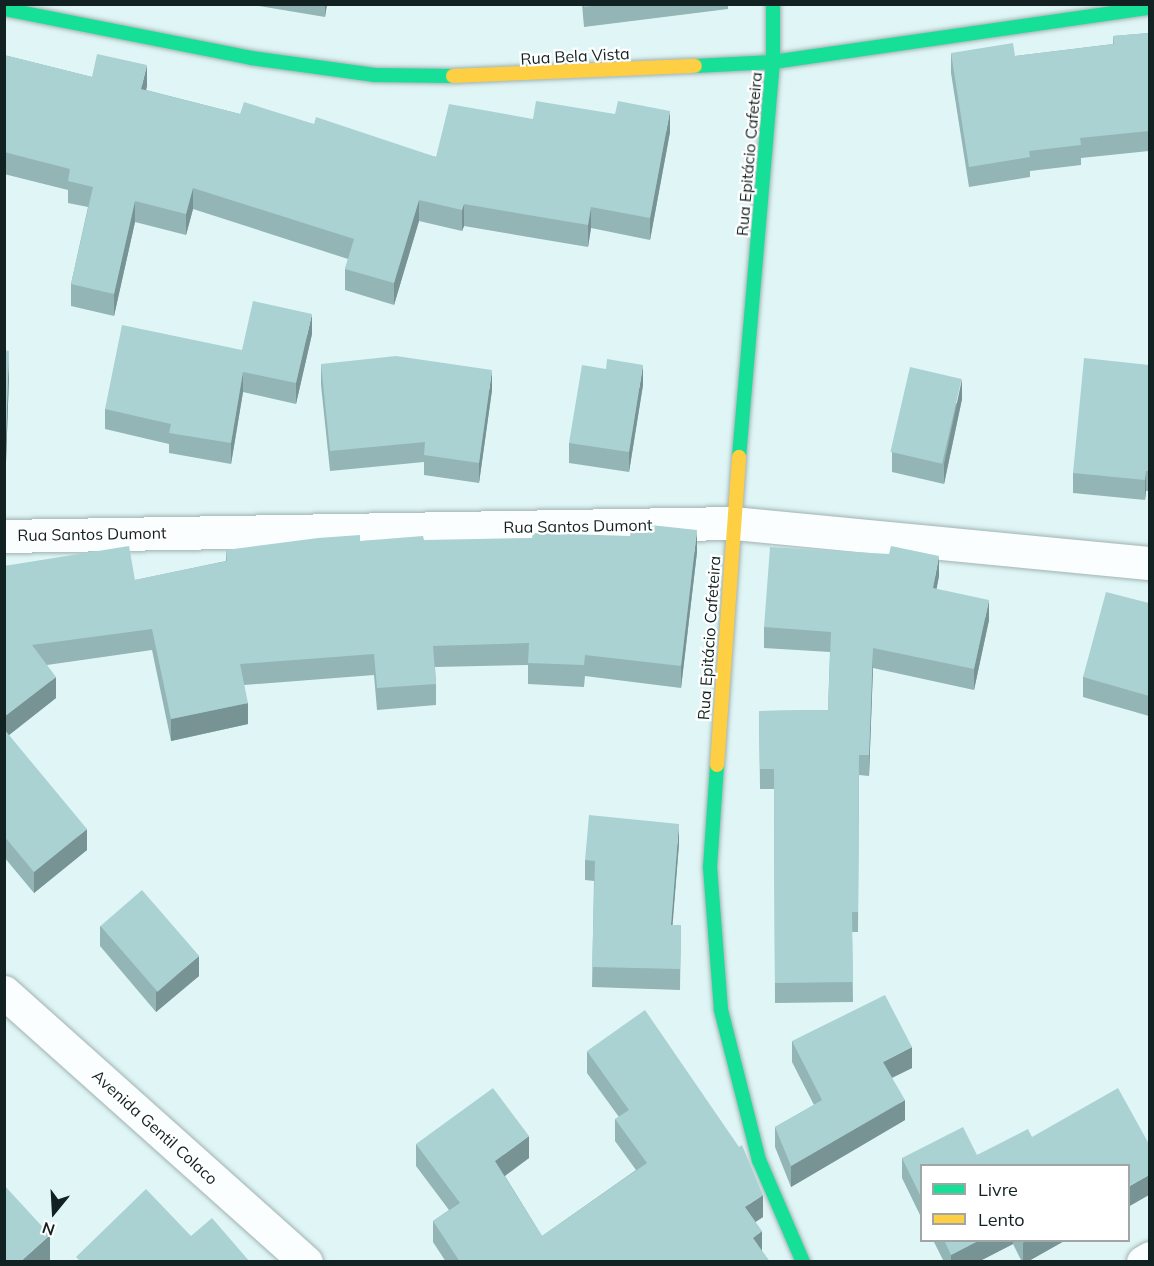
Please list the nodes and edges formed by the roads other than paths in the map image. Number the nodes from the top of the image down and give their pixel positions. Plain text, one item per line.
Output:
1 (773, 4) edge
2 (4, 9) edge
3 (1149, 9) edge
4 (773, 62) junction
5 (733, 523) junction
6 (4, 536) edge
7 (1149, 563) edge
8 (4, 992) edge
9 (1149, 1258) edge
10 (306, 1262) edge
11 (803, 1262) edge
12 (1143, 1262) edge

1 - 4 street, Rua Epitácio Cafeteira
2 - 4 street, Rua Bela Vista
3 - 4 street, Rua Bela Vista
4 - 5 street, Rua Epitácio Cafeteira
5 - 6 street, Rua Santos Dumont
5 - 7 street, Rua Santos Dumont
5 - 11 street, Rua Epitácio Cafeteira
8 - 10 street, Avenida Gentil Colaco
9 - 12 street

